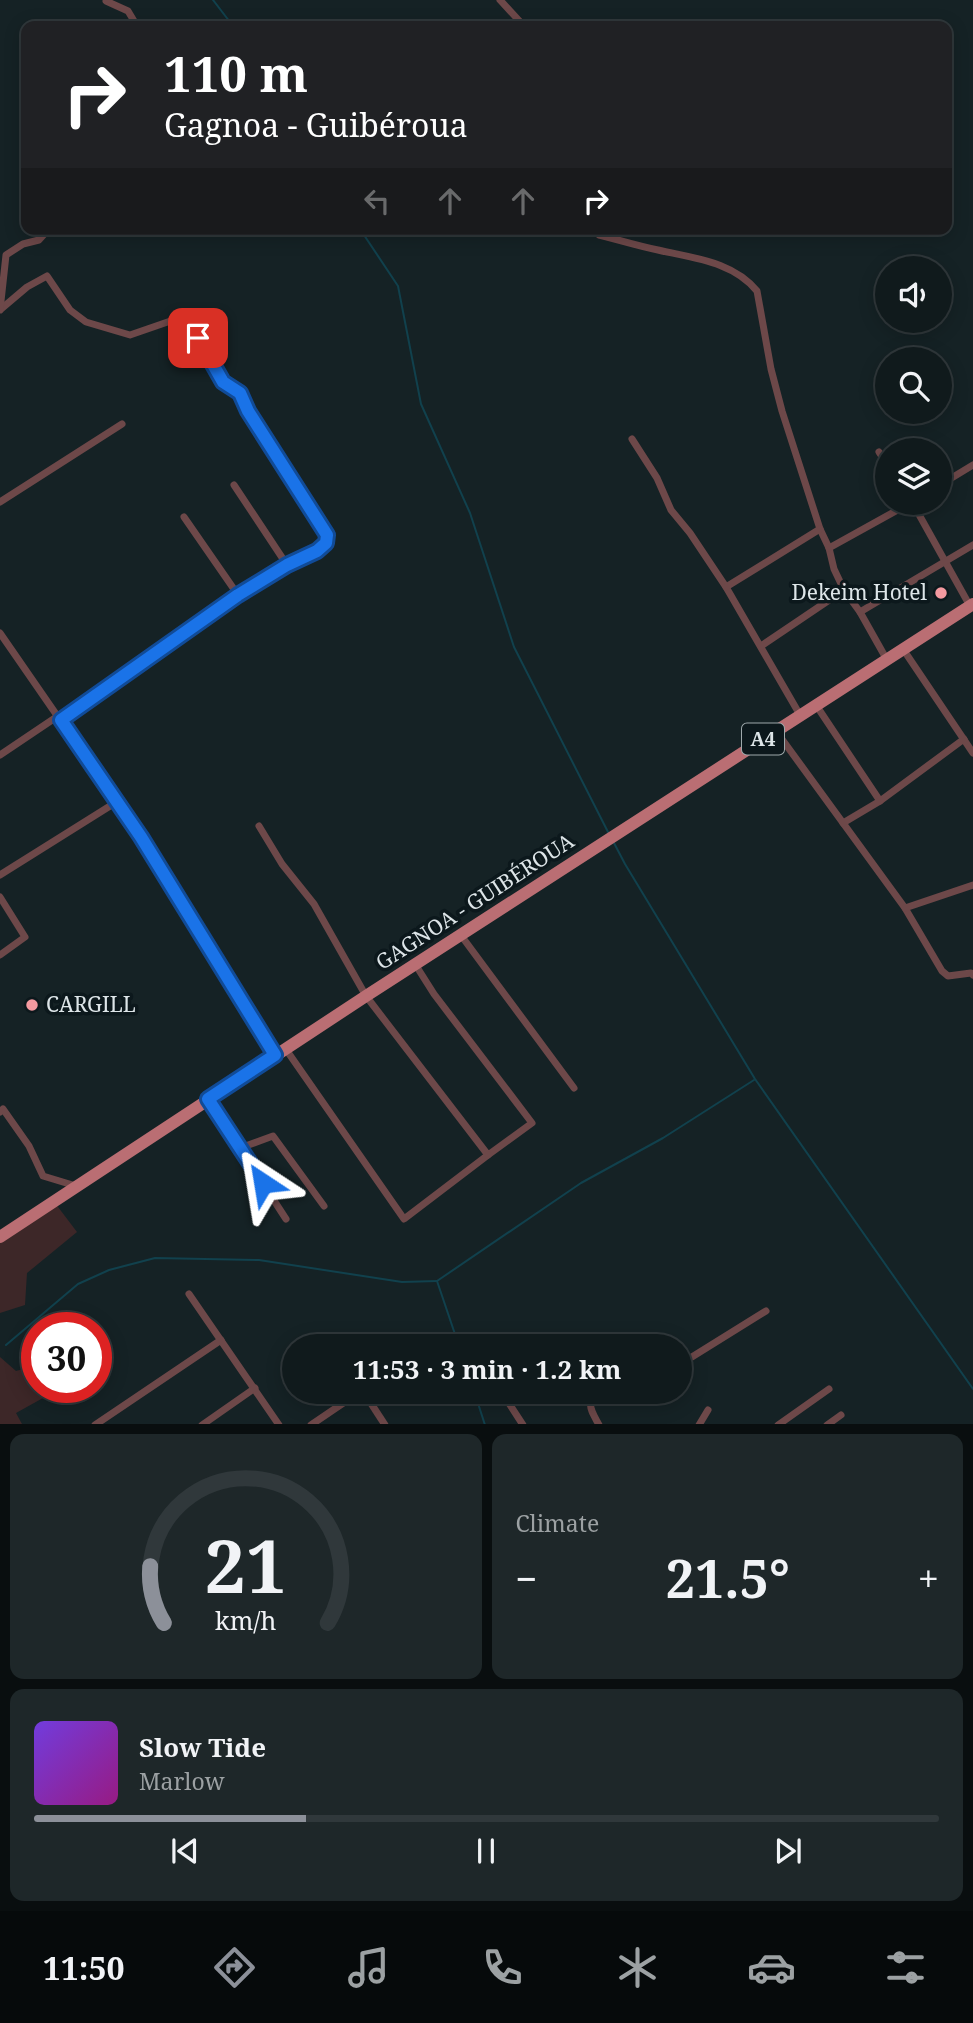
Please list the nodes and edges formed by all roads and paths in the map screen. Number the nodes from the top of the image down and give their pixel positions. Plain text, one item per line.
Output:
1 (500, 0) edge
2 (106, 1) edge
3 (134, 21) edge
4 (519, 21) edge
5 (44, 235) edge
6 (599, 235) edge
7 (1, 310) edge
8 (122, 424) dead end
9 (632, 439) dead end
10 (973, 466) edge
11 (952, 478) edge
12 (234, 485) dead end
13 (0, 502) edge
14 (889, 515) edge
15 (920, 515) edge
16 (184, 517) dead end
17 (820, 529) junction
18 (973, 545) edge
19 (829, 548) junction
20 (946, 560) junction
21 (287, 565) junction
22 (726, 587) junction
23 (844, 590) junction
24 (238, 595) junction
25 (972, 605) edge
26 (860, 612) junction
27 (0, 633) edge
28 (761, 646) junction
29 (903, 649) junction
30 (887, 660) junction
31 (816, 705) junction
32 (800, 715) junction
33 (60, 718) junction
34 (776, 731) junction
35 (964, 739) junction
36 (973, 753) edge
37 (0, 755) edge
38 (118, 801) junction
39 (880, 801) junction
40 (843, 823) junction
41 (259, 826) dead end
42 (0, 875) edge
43 (973, 885) edge
44 (0, 897) edge
45 (905, 908) junction
46 (460, 934) junction
47 (0, 955) edge
48 (415, 964) junction
49 (973, 975) edge
50 (366, 996) junction
51 (280, 1051) junction
52 (574, 1088) dead end
53 (208, 1099) junction
54 (1, 1109) edge
55 (240, 1148) junction
56 (488, 1155) junction
57 (77, 1186) junction
58 (324, 1206) dead end
59 (286, 1219) dead end
60 (0, 1237) edge
61 (189, 1294) dead end
62 (766, 1311) dead end
63 (221, 1340) junction
64 (692, 1357) edge
65 (255, 1388) junction
66 (829, 1389) dead end
67 (343, 1404) edge
68 (371, 1404) edge
69 (510, 1404) edge
70 (590, 1404) edge
71 (708, 1410) dead end
72 (841, 1415) dead end
73 (96, 1424) edge
74 (202, 1424) edge
75 (279, 1424) edge
76 (315, 1424) edge
77 (385, 1424) edge
78 (523, 1424) edge
79 (599, 1424) edge
80 (699, 1424) edge
81 (778, 1424) edge
82 (827, 1424) edge

1 - 4 street
2 - 3 street
5 - 7 street
6 - 17 street
7 - 21 street
8 - 13 street
9 - 22 street
10 - 11 street
12 - 21 street
14 - 19 street
15 - 20 street
16 - 24 street
17 - 19 street
17 - 22 street
18 - 20 street
19 - 23 street
20 - 25 street
20 - 26 street
21 - 24 street
22 - 28 street
23 - 26 street
23 - 28 street
24 - 33 street
25 - 29 main road, GAGNOA - GUIBÉROUA / A4
26 - 30 street
27 - 33 street
28 - 32 street
29 - 30 main road, GAGNOA - GUIBÉROUA / A4
29 - 35 street
30 - 31 main road, GAGNOA - GUIBÉROUA / A4
31 - 32 main road, GAGNOA - GUIBÉROUA / A4
31 - 39 street
32 - 34 main road, GAGNOA - GUIBÉROUA / A4
33 - 37 street
33 - 38 street
34 - 40 street
34 - 46 main road, GAGNOA - GUIBÉROUA / A4
35 - 36 street
35 - 39 street
38 - 42 street
38 - 51 street
39 - 40 street
40 - 45 street
41 - 50 street
43 - 45 street
44 - 47 street
45 - 49 street
46 - 48 main road, GAGNOA - GUIBÉROUA / A4
46 - 52 street
48 - 50 main road, GAGNOA - GUIBÉROUA / A4
48 - 56 street
50 - 51 main road, GAGNOA - GUIBÉROUA / A4
50 - 56 street
51 - 53 main road, GAGNOA - GUIBÉROUA / A4
51 - 56 street
53 - 55 street
53 - 57 main road, GAGNOA - GUIBÉROUA / A4
54 - 57 street
55 - 58 street
55 - 59 street
57 - 60 main road, GAGNOA - GUIBÉROUA / A4
61 - 63 street
62 - 64 street
63 - 65 street
63 - 73 street
65 - 74 street
65 - 75 street
66 - 81 street
67 - 76 street
68 - 77 street
69 - 78 street
70 - 79 street
71 - 80 street
72 - 82 street

